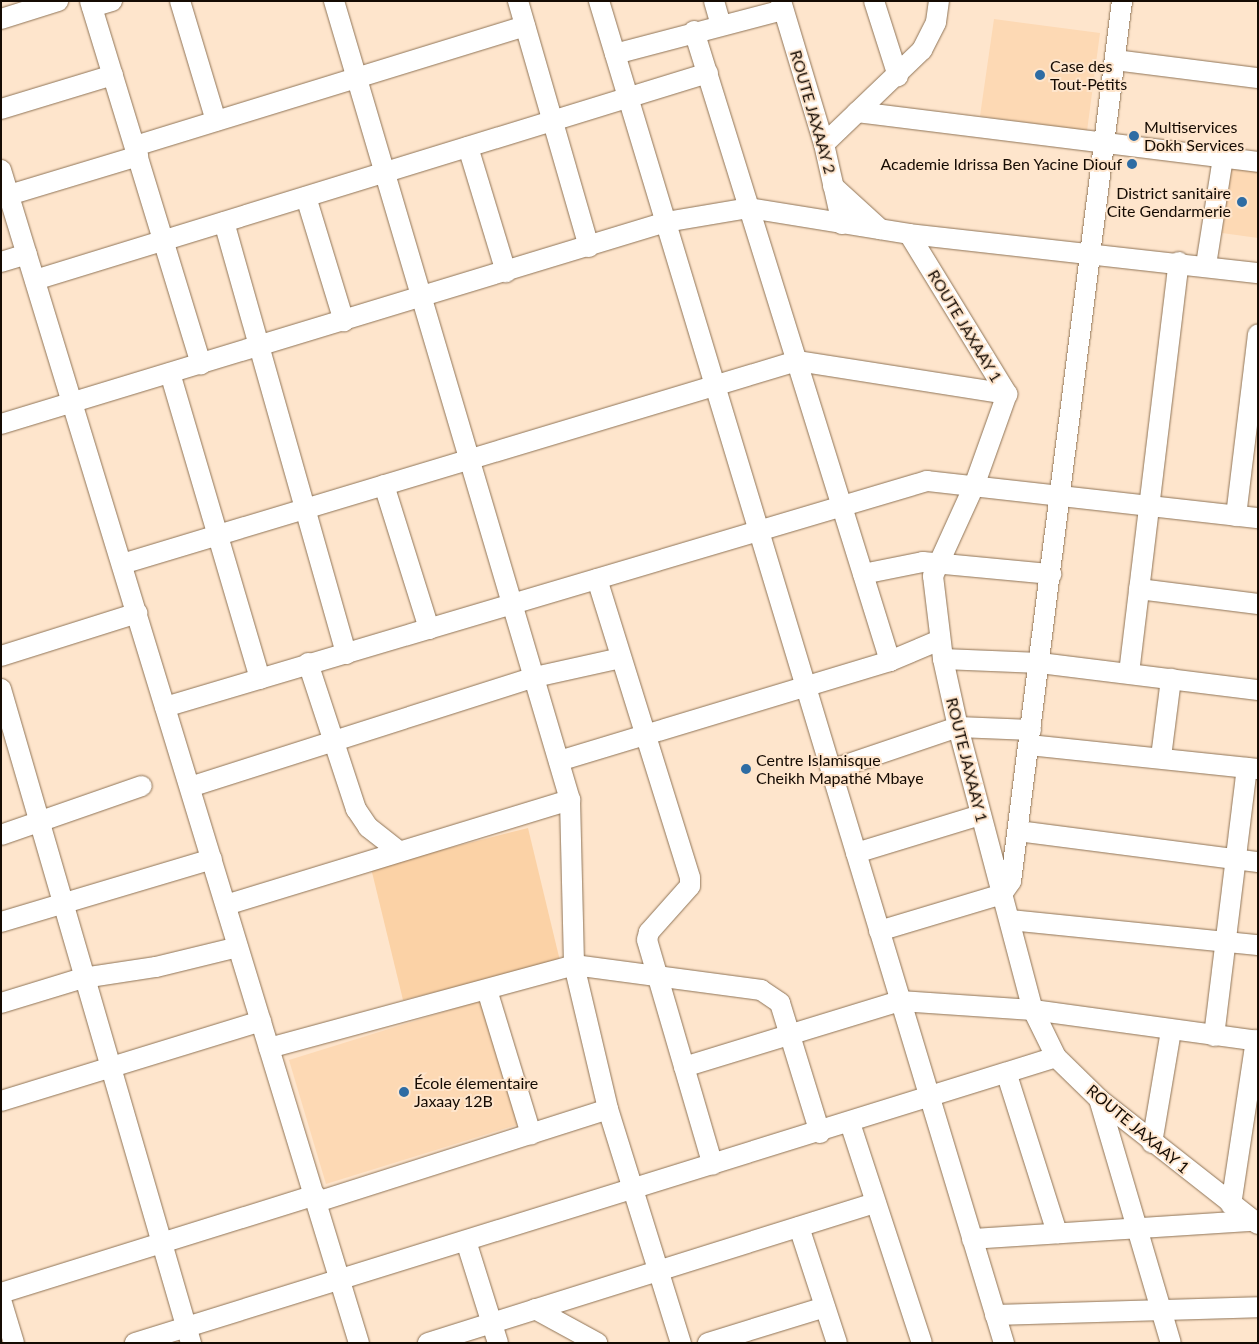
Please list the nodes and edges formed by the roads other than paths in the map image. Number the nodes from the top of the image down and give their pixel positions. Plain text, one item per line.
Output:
1 (58, 1) edge
2 (112, 1) edge
3 (180, 1) edge
4 (334, 1) edge
5 (518, 1) edge
6 (599, 1) edge
7 (714, 1) edge
8 (874, 1) edge
9 (939, 1) edge
10 (1122, 1) edge
11 (91, 4) edge
12 (782, 6) edge
13 (1, 19) edge
14 (721, 25) junction
15 (525, 26) junction
16 (694, 31) junction
17 (615, 54) junction
18 (1115, 60) junction
19 (708, 73) junction
20 (113, 75) junction
21 (898, 76) junction
22 (358, 78) junction
23 (1258, 78) edge
24 (628, 98) junction
25 (1, 109) edge
26 (858, 112) junction
27 (216, 121) junction
28 (552, 121) junction
29 (1105, 143) junction
30 (824, 144) junction
31 (468, 147) junction
32 (136, 151) junction
33 (1223, 158) junction
34 (1258, 162) edge
35 (1, 170) edge
36 (386, 172) junction
37 (833, 186) junction
38 (9, 195) junction
39 (306, 196) junction
40 (749, 208) junction
41 (224, 222) junction
42 (666, 222) junction
43 (842, 224) junction
44 (880, 230) junction
45 (909, 234) junction
46 (163, 240) junction
47 (589, 247) junction
48 (27, 254) junction
49 (1091, 256) junction
50 (1, 262) edge
51 (1179, 262) junction
52 (1206, 265) junction
53 (506, 272) junction
54 (1258, 273) edge
55 (35, 280) junction
56 (420, 298) junction
57 (344, 321) junction
58 (1258, 334) edge
59 (259, 346) junction
60 (797, 361) junction
61 (201, 364) junction
62 (170, 373) junction
63 (715, 386) junction
64 (1007, 394) junction
65 (72, 402) junction
66 (1, 424) edge
67 (469, 460) junction
68 (384, 485) junction
69 (974, 486) junction
70 (1061, 496) junction
71 (1151, 506) junction
72 (842, 507) junction
73 (305, 509) junction
74 (1236, 516) junction
75 (1258, 518) edge
76 (759, 531) junction
77 (218, 535) junction
78 (936, 562) junction
79 (122, 564) junction
80 (863, 574) junction
81 (1051, 574) junction
82 (598, 579) junction
83 (1139, 589) junction
84 (513, 604) junction
85 (1258, 604) edge
86 (137, 613) junction
87 (429, 629) junction
88 (942, 649) junction
89 (346, 654) junction
90 (1, 656) edge
91 (621, 658) junction
92 (890, 661) junction
93 (308, 663) junction
94 (1040, 663) junction
95 (1129, 673) junction
96 (535, 678) junction
97 (260, 679) junction
98 (1171, 679) junction
99 (806, 687) junction
100 (1, 690) edge
101 (1258, 690) edge
102 (165, 707) junction
103 (958, 727) junction
104 (643, 735) junction
105 (1030, 738) junction
106 (336, 741) junction
107 (1161, 757) junction
108 (558, 761) junction
109 (1253, 769) edge
110 (831, 770) junction
111 (142, 786) dead end
112 (190, 787) junction
113 (570, 800) junction
114 (980, 815) junction
115 (38, 825) junction
116 (1018, 831) junction
117 (1, 835) edge
118 (397, 850) junction
119 (856, 854) junction
120 (212, 858) junction
121 (1236, 859) junction
122 (1258, 862) edge
123 (1002, 894) junction
124 (62, 904) junction
125 (226, 905) junction
126 (1010, 920) junction
127 (1, 922) edge
128 (880, 931) junction
129 (1226, 941) junction
130 (1258, 945) edge
131 (238, 947) junction
132 (574, 965) junction
133 (660, 976) junction
134 (83, 978) junction
135 (487, 990) junction
136 (900, 1001) junction
137 (1, 1003) edge
138 (1033, 1010) junction
139 (261, 1021) junction
140 (1171, 1031) junction
141 (788, 1032) junction
142 (1214, 1036) junction
143 (1257, 1040) edge
144 (269, 1048) junction
145 (1056, 1056) junction
146 (684, 1067) junction
147 (110, 1068) junction
148 (1008, 1075) junction
149 (930, 1099) junction
150 (1099, 1099) junction
151 (1, 1101) edge
152 (608, 1109) junction
153 (850, 1123) junction
154 (820, 1132) junction
155 (531, 1134) junction
156 (1152, 1143) junction
157 (713, 1165) junction
158 (633, 1190) junction
159 (316, 1199) junction
160 (876, 1203) junction
161 (1231, 1205) junction
162 (1256, 1223) edge
163 (799, 1227) junction
164 (1138, 1228) junction
165 (1056, 1233) junction
166 (972, 1239) junction
167 (466, 1241) junction
168 (162, 1243) junction
169 (658, 1271) junction
170 (340, 1280) junction
171 (1, 1293) edge
172 (1, 1300) edge
173 (825, 1307) junction
174 (1258, 1307) edge
175 (535, 1309) junction
176 (1162, 1310) junction
177 (995, 1315) junction
178 (491, 1323) junction
179 (189, 1335) edge
180 (14, 1343) edge
181 (135, 1343) edge
182 (360, 1343) edge
183 (428, 1343) edge
184 (498, 1343) edge
185 (597, 1343) edge
186 (681, 1343) edge
187 (708, 1343) edge
188 (837, 1343) edge
189 (922, 1343) edge
190 (1004, 1343) edge
191 (1171, 1343) edge

1 - 13 street
2 - 11 street
3 - 27 street
4 - 22 street
5 - 15 street
6 - 17 street
7 - 14 street
8 - 21 street
9 - 21 street
10 - 18 street
11 - 20 street
12 - 14 street
12 - 30 street, ROUTE JAXAAY 2
14 - 16 street
15 - 22 street
15 - 28 street
16 - 17 street
16 - 19 street
17 - 24 street
18 - 23 street
18 - 29 street
19 - 24 street
19 - 40 street
20 - 25 street
20 - 32 street
21 - 26 street
22 - 27 street
22 - 36 street
24 - 28 street
24 - 42 street
26 - 29 street
26 - 30 street
27 - 32 street
28 - 31 street
28 - 47 street
29 - 33 street
29 - 49 street
30 - 37 street, ROUTE JAXAAY 2
31 - 36 street
31 - 53 street
32 - 38 street
32 - 46 street
33 - 34 street
33 - 52 street
35 - 38 street
36 - 39 street
36 - 56 street
37 - 43 street, ROUTE JAXAAY 2
37 - 44 street
38 - 48 street
39 - 41 street
39 - 57 street
40 - 42 street
40 - 43 street
40 - 60 street
41 - 46 street
41 - 59 street
42 - 47 street
42 - 63 street
43 - 44 street
44 - 45 street
45 - 49 street
45 - 64 street, ROUTE JAXAAY 1
46 - 55 street
46 - 61 street
47 - 53 street
48 - 50 street
48 - 55 street
49 - 51 street
49 - 70 street
51 - 52 street
51 - 71 street
52 - 54 street
53 - 56 street
55 - 65 street
56 - 57 street
56 - 67 street
57 - 59 street
58 - 74 street
59 - 61 street
59 - 73 street
60 - 63 street
60 - 64 street
60 - 72 street
61 - 62 street
62 - 65 street
62 - 77 street
63 - 67 street
63 - 76 street
64 - 69 street, ROUTE JAXAAY 1
65 - 66 street
65 - 79 street
67 - 68 street
67 - 84 street
68 - 73 street
68 - 87 street
69 - 70 street
69 - 72 street
69 - 78 street, ROUTE JAXAAY 1
70 - 71 street
70 - 81 street
71 - 74 street
71 - 83 street
72 - 76 street
72 - 80 street
73 - 77 street
73 - 89 street
74 - 75 street
76 - 82 street
76 - 99 street
77 - 79 street
77 - 97 street
78 - 80 street
78 - 81 street
78 - 88 street, ROUTE JAXAAY 1
79 - 86 street
80 - 92 street
81 - 94 street
82 - 84 street
82 - 91 street
83 - 85 street
83 - 95 street
84 - 87 street
84 - 96 street
86 - 90 street
86 - 102 street
87 - 89 street
88 - 92 street
88 - 94 street
88 - 103 street, ROUTE JAXAAY 1
89 - 93 street
91 - 96 street
91 - 104 street
92 - 99 street
93 - 97 street
93 - 106 street
94 - 95 street
94 - 105 street
95 - 98 street
96 - 106 street
96 - 108 street
97 - 102 street
98 - 101 street
98 - 107 street
99 - 104 street
99 - 110 street
100 - 115 street
102 - 112 street
103 - 105 street
103 - 110 street
103 - 114 street, ROUTE JAXAAY 1
104 - 108 street
104 - 133 street
105 - 107 street
105 - 116 street
106 - 112 street
106 - 118 street
107 - 109 street
108 - 113 street
109 - 121 street
110 - 119 street
111 - 115 street
112 - 120 street
113 - 118 street
113 - 132 street
114 - 119 street
114 - 123 street, ROUTE JAXAAY 1
115 - 117 street
115 - 124 street
116 - 121 street
116 - 123 street
118 - 125 street
119 - 128 street
120 - 124 street
120 - 125 street
121 - 122 street
121 - 129 street
123 - 126 street, ROUTE JAXAAY 1
123 - 128 street
124 - 127 street
124 - 134 street
125 - 131 street
126 - 129 street
126 - 138 street, ROUTE JAXAAY 1
128 - 136 street
129 - 130 street
129 - 142 street
131 - 134 street
131 - 139 street
132 - 133 street
132 - 135 street
132 - 152 street
133 - 141 street
133 - 146 street
134 - 137 street
134 - 147 street
135 - 144 street
135 - 155 street
136 - 138 street
136 - 141 street
136 - 149 street
138 - 140 street
138 - 145 street, ROUTE JAXAAY 1
139 - 144 street
139 - 147 street
140 - 142 street
140 - 156 street
141 - 146 street
141 - 154 street
142 - 143 street
143 - 161 street
144 - 159 street
145 - 148 street
145 - 150 street, ROUTE JAXAAY 1
146 - 157 street
147 - 151 street
147 - 168 street
148 - 149 street
148 - 165 street
149 - 153 street
149 - 166 street
150 - 156 street, ROUTE JAXAAY 1
150 - 164 street
152 - 155 street
152 - 158 street
153 - 154 street
153 - 160 street
154 - 157 street
155 - 159 street
156 - 161 street, ROUTE JAXAAY 1
157 - 158 street
158 - 167 street
158 - 169 street
159 - 168 street
159 - 170 street
160 - 163 street
160 - 189 street
161 - 162 street, ROUTE JAXAAY 1
162 - 164 street
163 - 169 street
163 - 173 street
164 - 165 street
164 - 176 street
165 - 166 street
166 - 177 street
167 - 170 street
167 - 178 street
168 - 171 street
168 - 179 street
169 - 175 street
169 - 186 street
170 - 179 street
170 - 182 street
172 - 180 street
173 - 187 street
173 - 188 street
174 - 176 street
175 - 178 street
175 - 185 street
176 - 177 street
176 - 191 street
177 - 190 street
178 - 183 street
178 - 184 street
179 - 181 street

